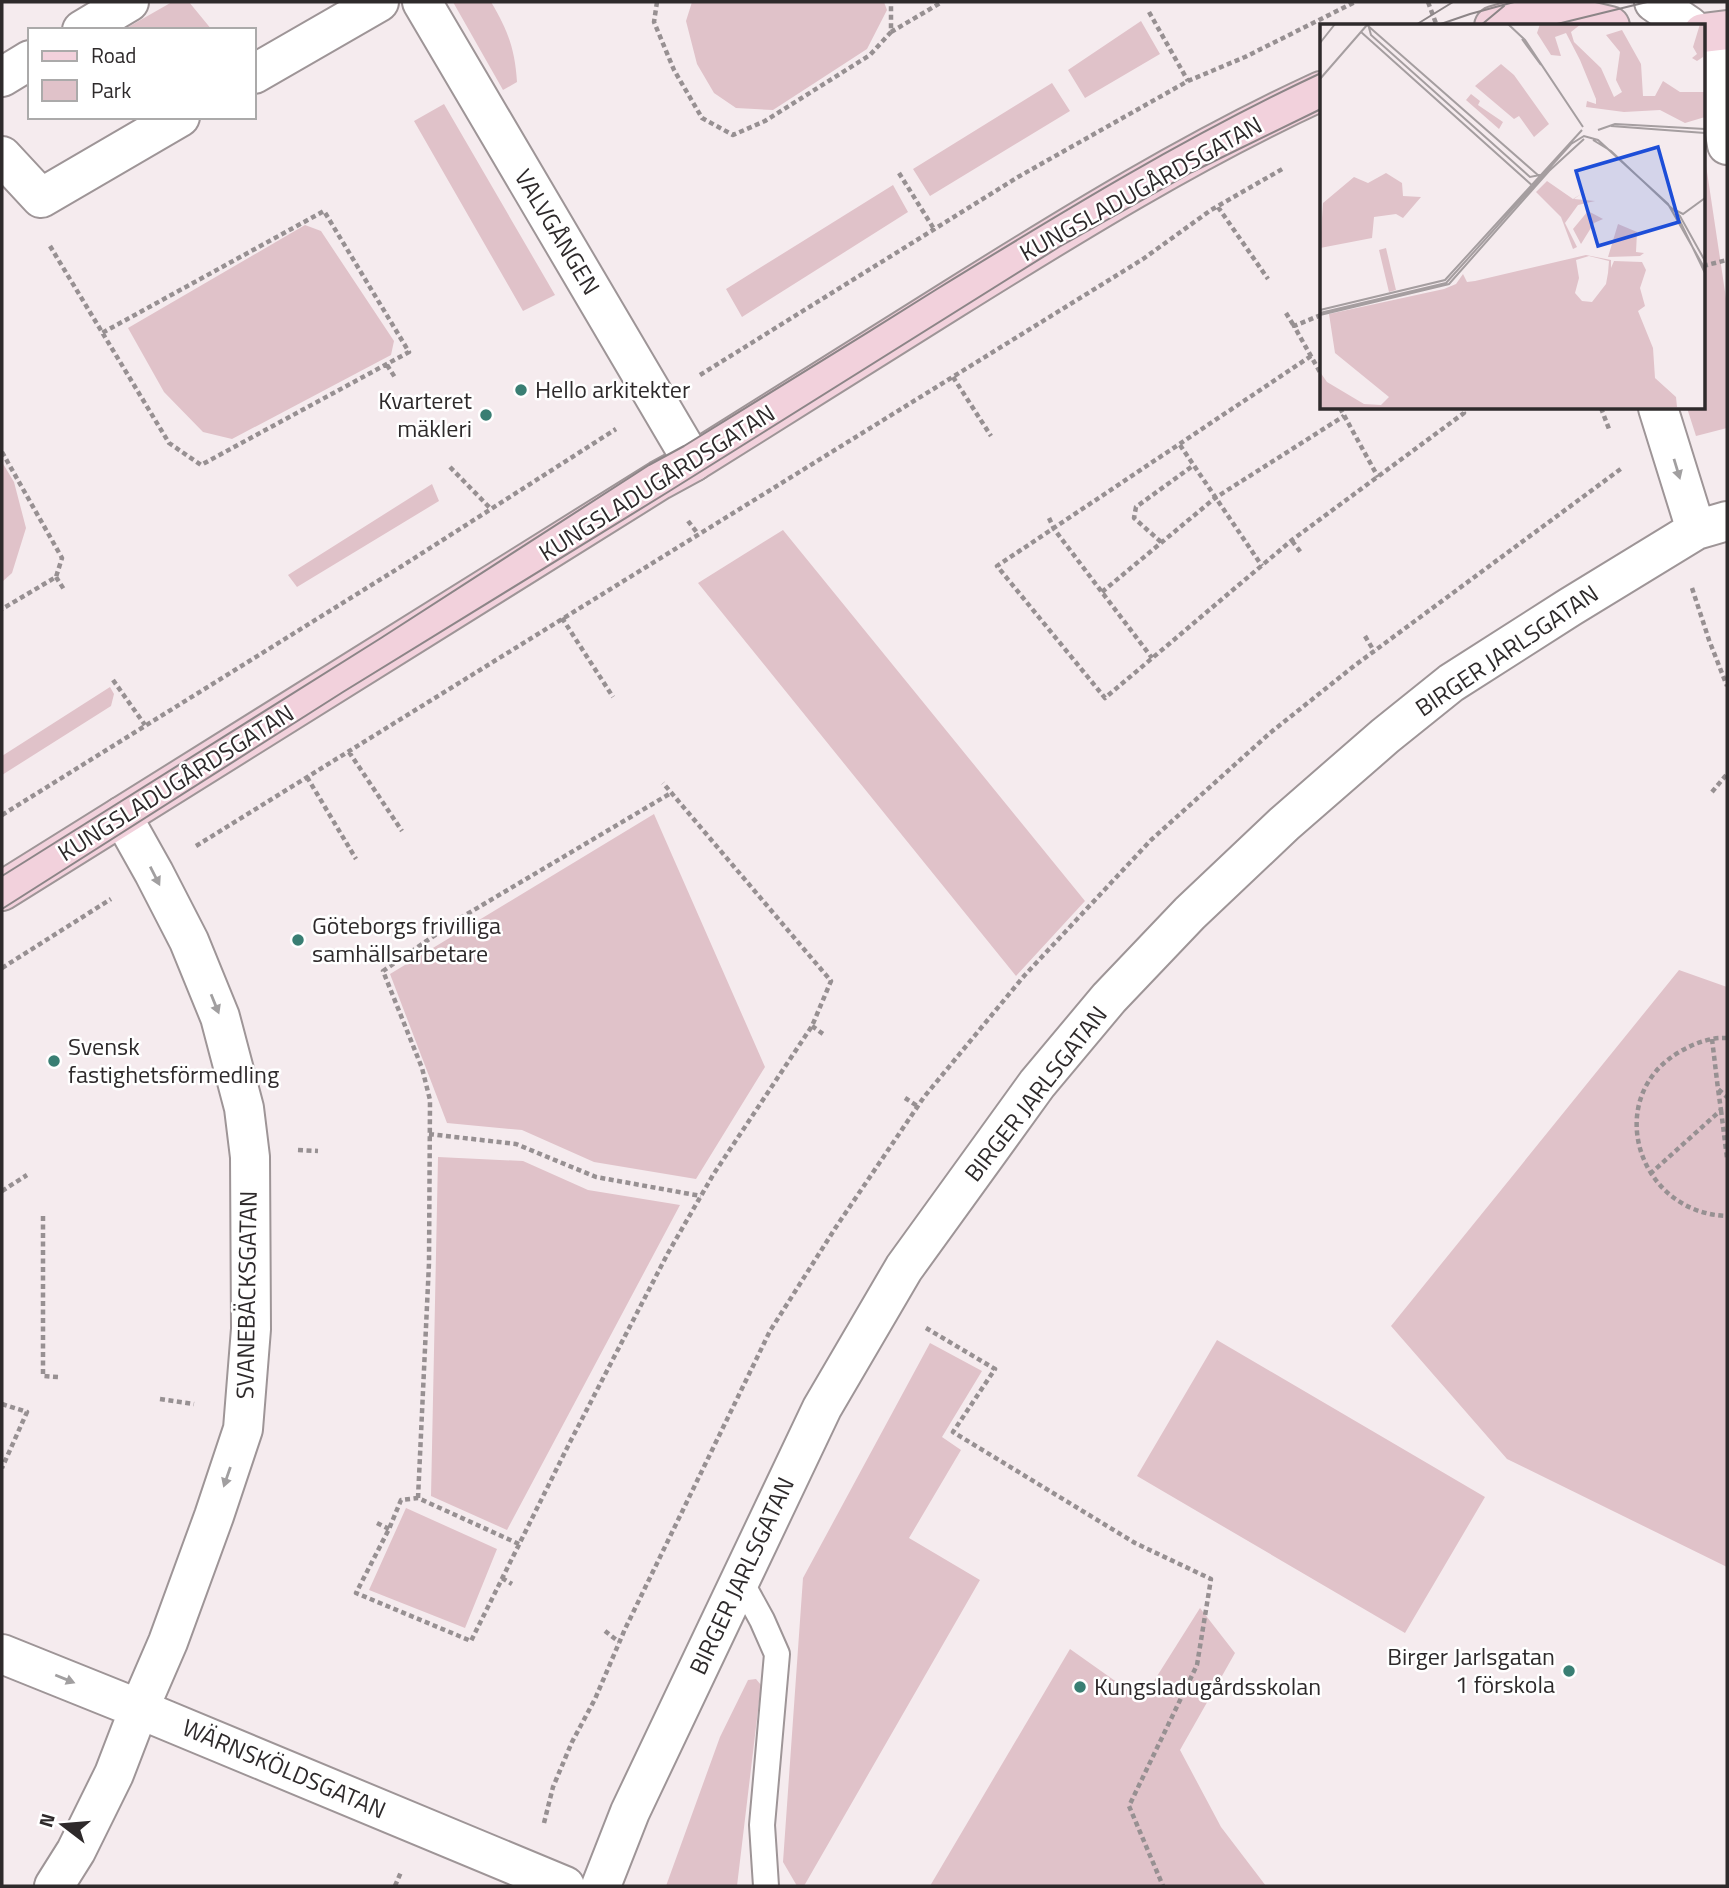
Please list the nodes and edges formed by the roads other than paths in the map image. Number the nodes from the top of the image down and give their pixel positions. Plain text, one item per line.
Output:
1 (129, 2) edge
2 (379, 2) edge
3 (422, 2) edge
4 (1654, 2) edge
5 (1556, 12) edge
6 (1503, 24) edge
7 (1601, 24) edge
8 (1686, 24) edge
9 (85, 28) edge
10 (1727, 30) edge
11 (1704, 33) edge
12 (1704, 44) edge
13 (28, 61) edge
14 (256, 73) edge
15 (2, 77) edge
16 (1320, 91) edge
17 (177, 119) edge
18 (1727, 145) edge
19 (2, 156) edge
20 (1659, 410) edge
21 (693, 462) junction
22 (1712, 525) edge
23 (122, 816) junction
24 (2, 891) edge
25 (740, 1580) junction
26 (2, 1654) edge
27 (139, 1709) junction
28 (54, 1886) edge
29 (565, 1886) edge
30 (601, 1886) edge
31 (765, 1886) edge

1 - 9 street
2 - 14 street
3 - 21 street, VALVGÅNGEN
4 - 8 street
5 - 6 street
5 - 7 street
10 - 11 street
12 - 18 street
13 - 15 street
16 - 21 street, KUNGSLADUGÅRDSGATAN
17 - 19 street
20 -> 22 street
21 - 23 street, KUNGSLADUGÅRDSGATAN
22 - 25 street, BIRGER JARLSGATAN
23 - 24 street, KUNGSLADUGÅRDSGATAN
23 -> 27 street, SVANEBÄCKSGATAN
25 - 30 street, BIRGER JARLSGATAN
25 - 31 lane
26 -> 27 street, WÄRNSKÖLDSGATAN
27 - 28 street, SVANEBÄCKSGATAN
27 - 29 street, WÄRNSKÖLDSGATAN

